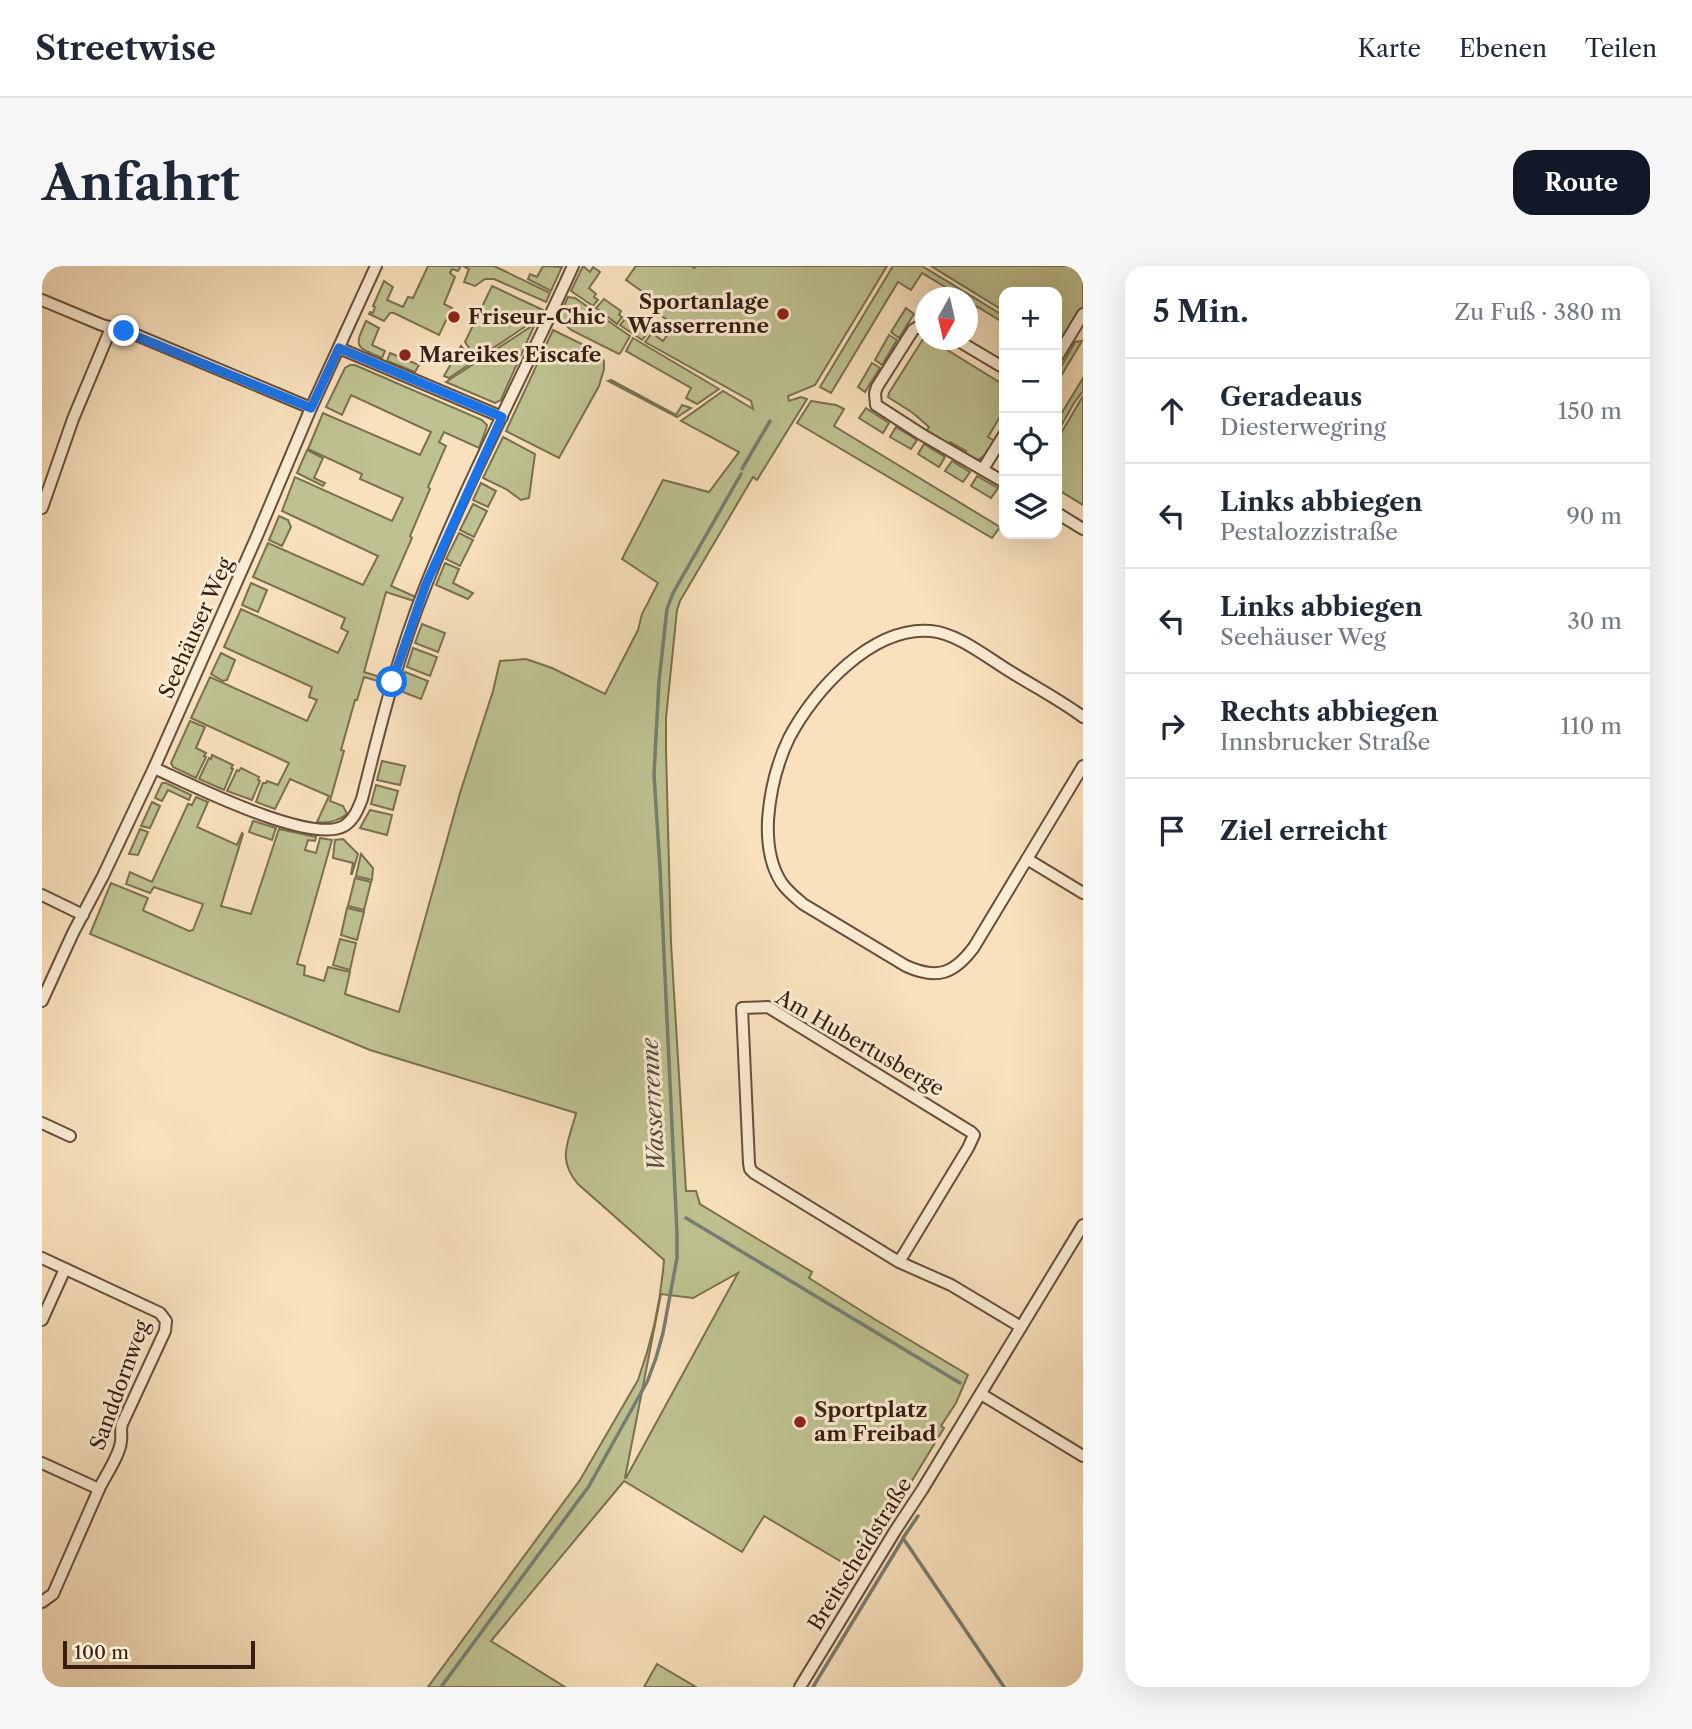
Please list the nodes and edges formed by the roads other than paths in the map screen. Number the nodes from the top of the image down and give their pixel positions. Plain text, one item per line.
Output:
1 (376, 266) edge
2 (573, 266) edge
3 (42, 300) edge
4 (1083, 314) edge
5 (111, 328) junction
6 (915, 329) edge
7 (339, 348) junction
8 (974, 350) edge
9 (1061, 350) edge
10 (999, 365) edge
11 (311, 408) junction
12 (502, 417) junction
13 (999, 443) edge
14 (983, 469) junction
15 (999, 479) edge
16 (42, 508) edge
17 (1062, 516) edge
18 (1083, 529) edge
19 (1083, 717) edge
20 (1083, 766) edge
21 (154, 768) junction
22 (1027, 859) junction
23 (1083, 893) edge
24 (42, 895) edge
25 (83, 915) junction
26 (42, 1001) edge
27 (42, 1123) edge
28 (70, 1136) dead end
29 (1083, 1225) edge
30 (42, 1258) edge
31 (899, 1262) junction
32 (65, 1269) junction
33 (42, 1320) edge
34 (1021, 1327) junction
35 (981, 1394) junction
36 (1083, 1456) edge
37 (42, 1463) edge
38 (99, 1489) junction
39 (42, 1602) edge
40 (800, 1687) edge

1 - 7 street, Seehäuser Weg
2 - 12 street
3 - 5 street
4 - 9 street
5 - 11 street
5 - 16 street
6 - 14 street
7 - 11 street, Seehäuser Weg
7 - 12 street
8 - 10 street
11 - 21 street, Seehäuser Weg
12 - 21 street
13 - 14 street
14 - 15 street
17 - 18 street
19 - 22 street
20 - 22 street
21 - 25 street, Seehäuser Weg
22 - 23 street
24 - 25 street
25 - 26 street, Seehäuser Weg
27 - 28 street
29 - 34 street, Breitscheidstraße
30 - 32 street, Sanddornweg
31 - 31 street, Am Hubertusberge
31 - 34 street, Am Hubertusberge
32 - 33 street
32 - 38 street, Sanddornweg
34 - 35 street, Breitscheidstraße
35 - 36 street
35 - 40 street, Breitscheidstraße
37 - 38 street
38 - 39 street, Sanddornweg

